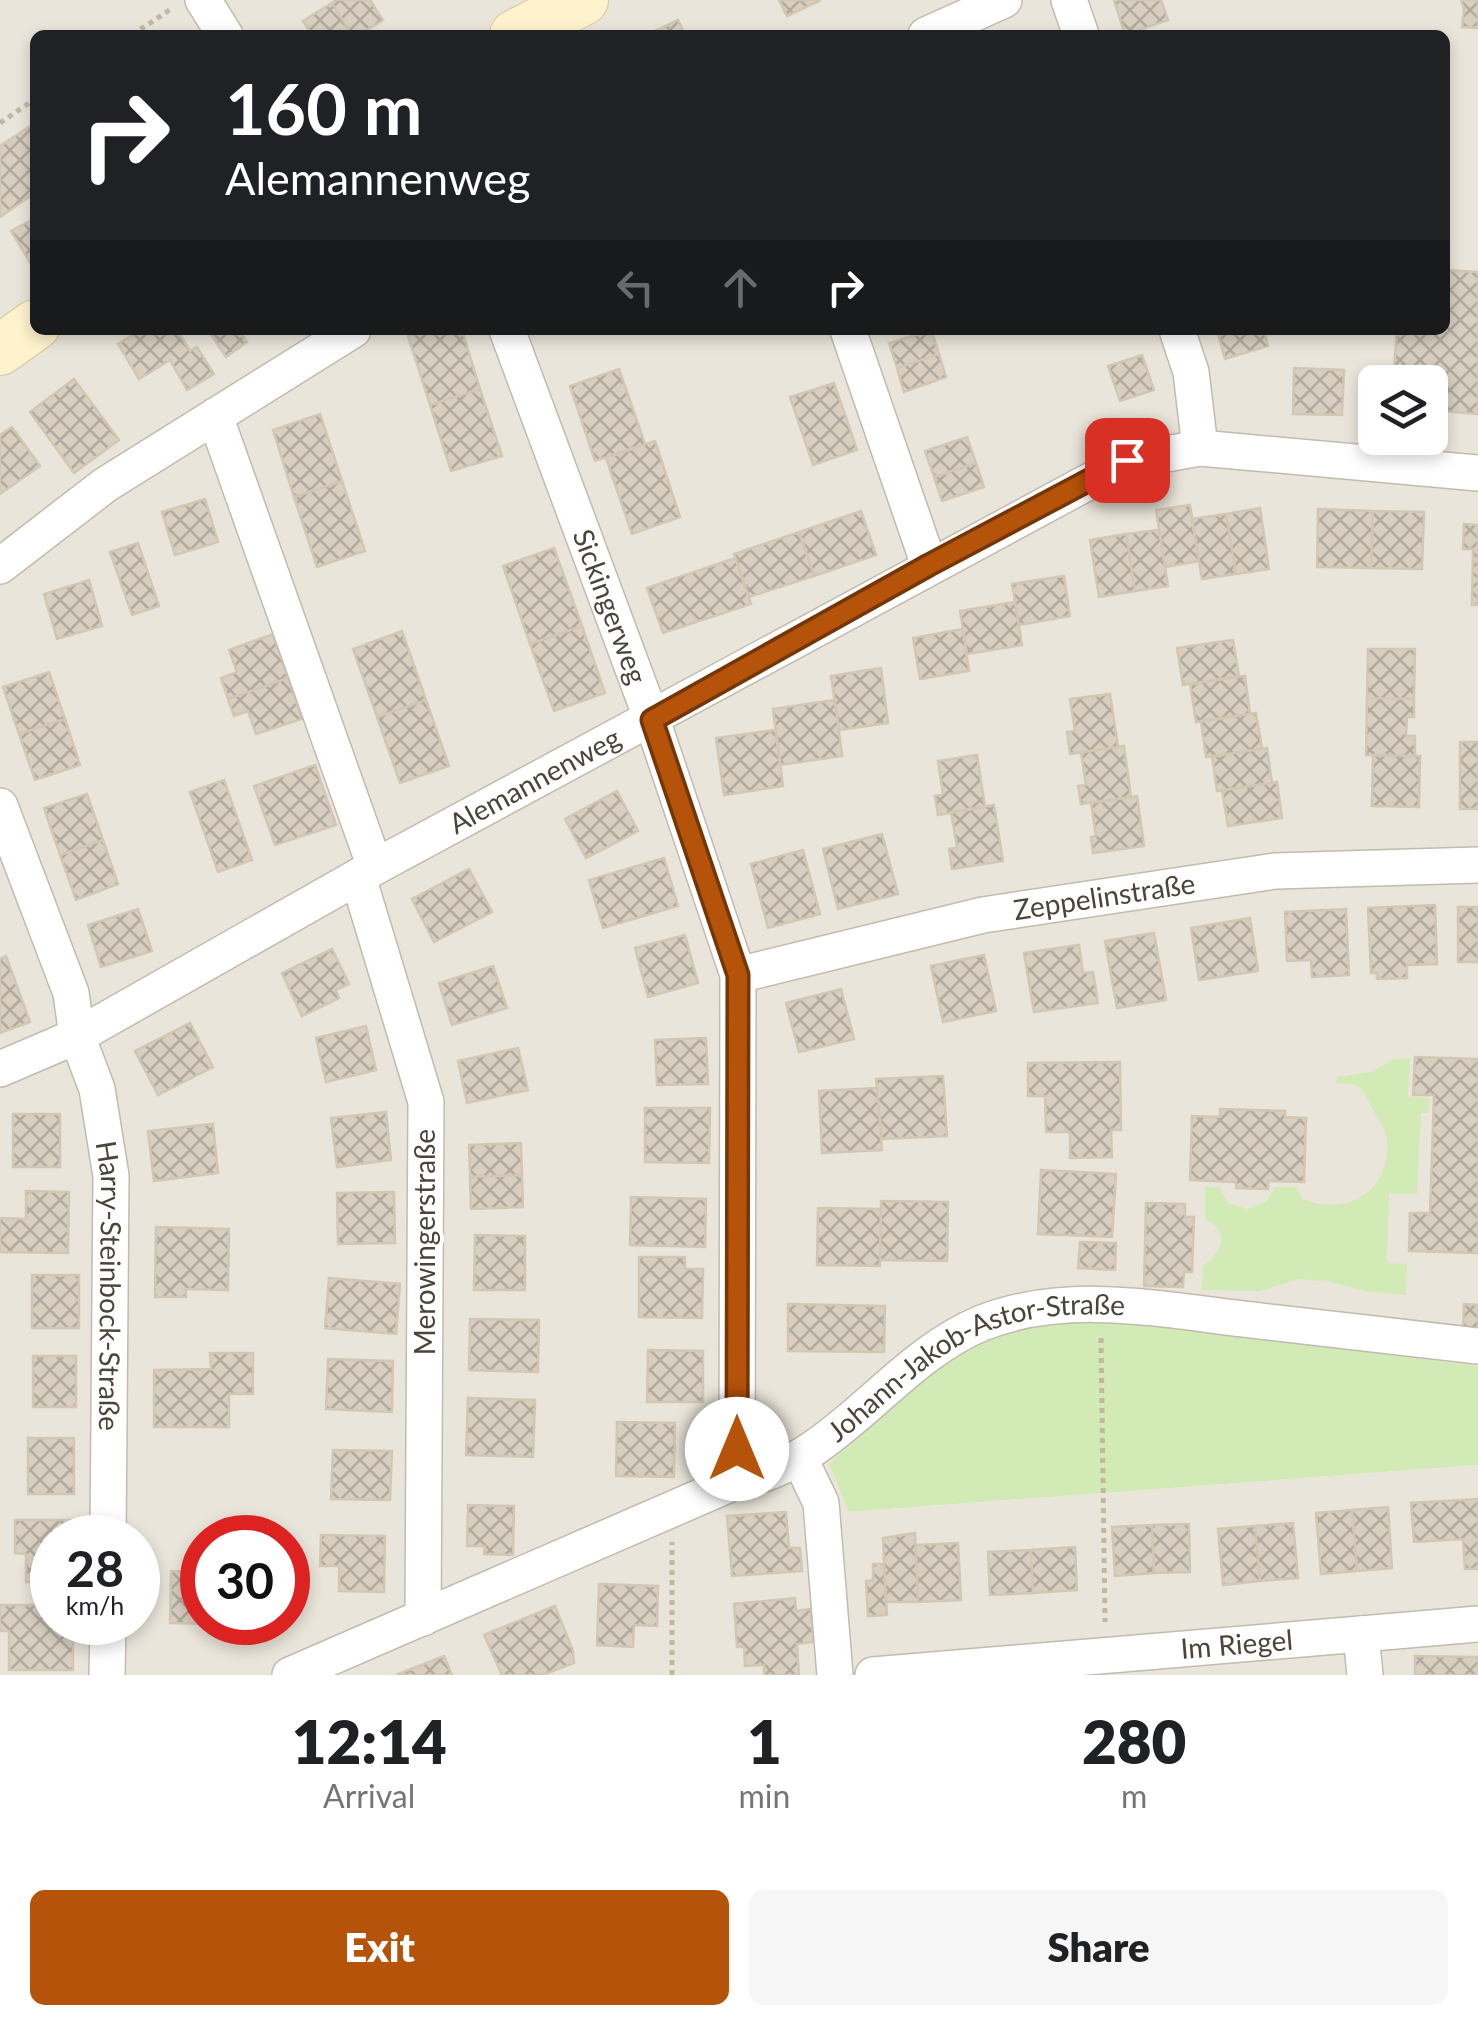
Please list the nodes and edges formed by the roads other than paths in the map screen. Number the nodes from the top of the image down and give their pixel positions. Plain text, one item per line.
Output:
1 (583, 0) edge
2 (1004, 0) edge
3 (1069, 0) edge
4 (188, 4) edge
5 (218, 30) edge
6 (525, 30) edge
7 (937, 30) edge
8 (1079, 30) edge
9 (30, 329) edge
10 (345, 335) edge
11 (508, 335) edge
12 (850, 335) edge
13 (1179, 335) edge
14 (0, 350) edge
15 (215, 416) junction
16 (1200, 448) junction
17 (1478, 472) edge
18 (929, 565) junction
19 (0, 566) edge
20 (652, 720) junction
21 (0, 806) edge
22 (1478, 865) edge
23 (366, 872) junction
24 (738, 975) junction
25 (77, 1036) junction
26 (0, 1069) edge
27 (1478, 1346) edge
28 (800, 1460) junction
29 (737, 1481) junction
30 (108, 1515) edge
31 (423, 1618) junction
32 (1478, 1624) edge
33 (1361, 1634) junction
34 (108, 1645) edge
35 (107, 1675) edge
36 (290, 1675) edge
37 (834, 1675) edge
38 (873, 1675) edge
39 (1364, 1675) edge

1 - 6 street
2 - 7 street
3 - 8 street
4 - 5 street
9 - 14 street
10 - 15 street
11 - 20 street, Sickingerweg
12 - 18 street
13 - 16 street
15 - 19 street
15 - 23 street, Merowingerstraße
16 - 17 street, Alemannenweg
16 - 18 street, Alemannenweg
18 - 20 street, Alemannenweg
20 - 23 street, Alemannenweg
20 - 24 street, Sickingerweg
21 - 25 street, Harry-Steinbock-Straße
22 - 24 street, Zeppelinstraße
23 - 25 street, Alemannenweg
23 - 31 street, Merowingerstraße
24 - 29 street, Sickingerweg
25 - 26 street, Alemannenweg
25 - 30 street, Harry-Steinbock-Straße
27 - 28 street, Johann-Jakob-Astor-Straße
28 - 29 street, Johann-Jakob-Astor-Straße
28 - 37 street
29 - 31 street, Johann-Jakob-Astor-Straße
31 - 36 street, Johann-Jakob-Astor-Straße
32 - 33 street, Im Riegel
33 - 38 street, Im Riegel
33 - 39 street
34 - 35 street

